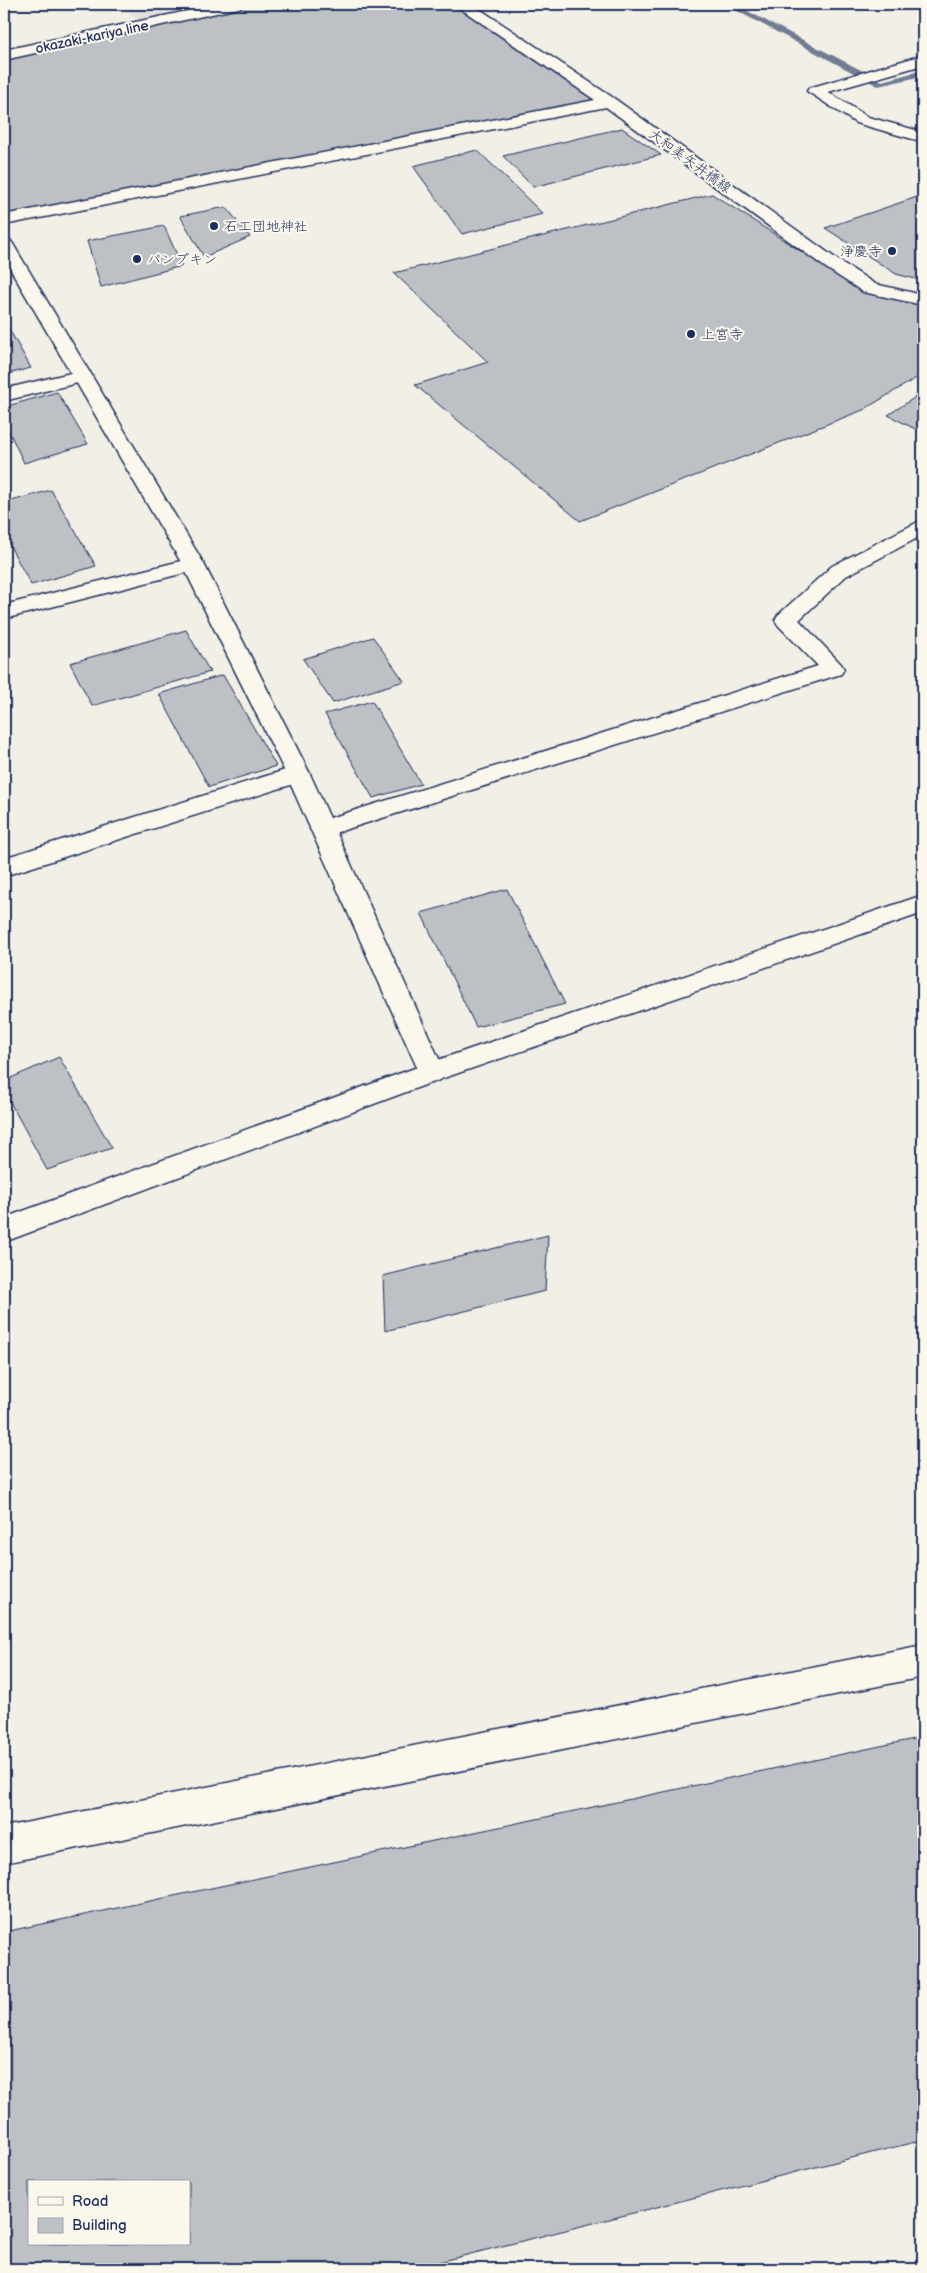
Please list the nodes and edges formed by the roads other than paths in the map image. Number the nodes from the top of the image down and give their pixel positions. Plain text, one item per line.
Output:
1 (239, 4) edge
2 (463, 4) edge
3 (4, 55) edge
4 (923, 60) edge
5 (610, 102) junction
6 (923, 137) edge
7 (4, 220) edge
8 (4, 244) edge
9 (923, 300) edge
10 (83, 376) junction
11 (4, 395) edge
12 (923, 527) edge
13 (193, 564) junction
14 (4, 612) edge
15 (298, 774) junction
16 (322, 829) junction
17 (4, 867) edge
18 (923, 904) edge
19 (432, 1072) junction
20 (4, 1230) edge
21 (923, 1661) edge
22 (4, 1845) edge

1 - 3 street, okazaki-kariya line
2 - 5 street, 大和美矢井橋線
4 - 6 street
5 - 7 street
5 - 9 street, 大和美矢井橋線
8 - 10 street
10 - 11 street
10 - 13 street
12 - 16 street
13 - 14 street
13 - 15 street
15 - 16 street
15 - 17 street
16 - 19 street
18 - 19 street
19 - 20 street
21 - 22 street

